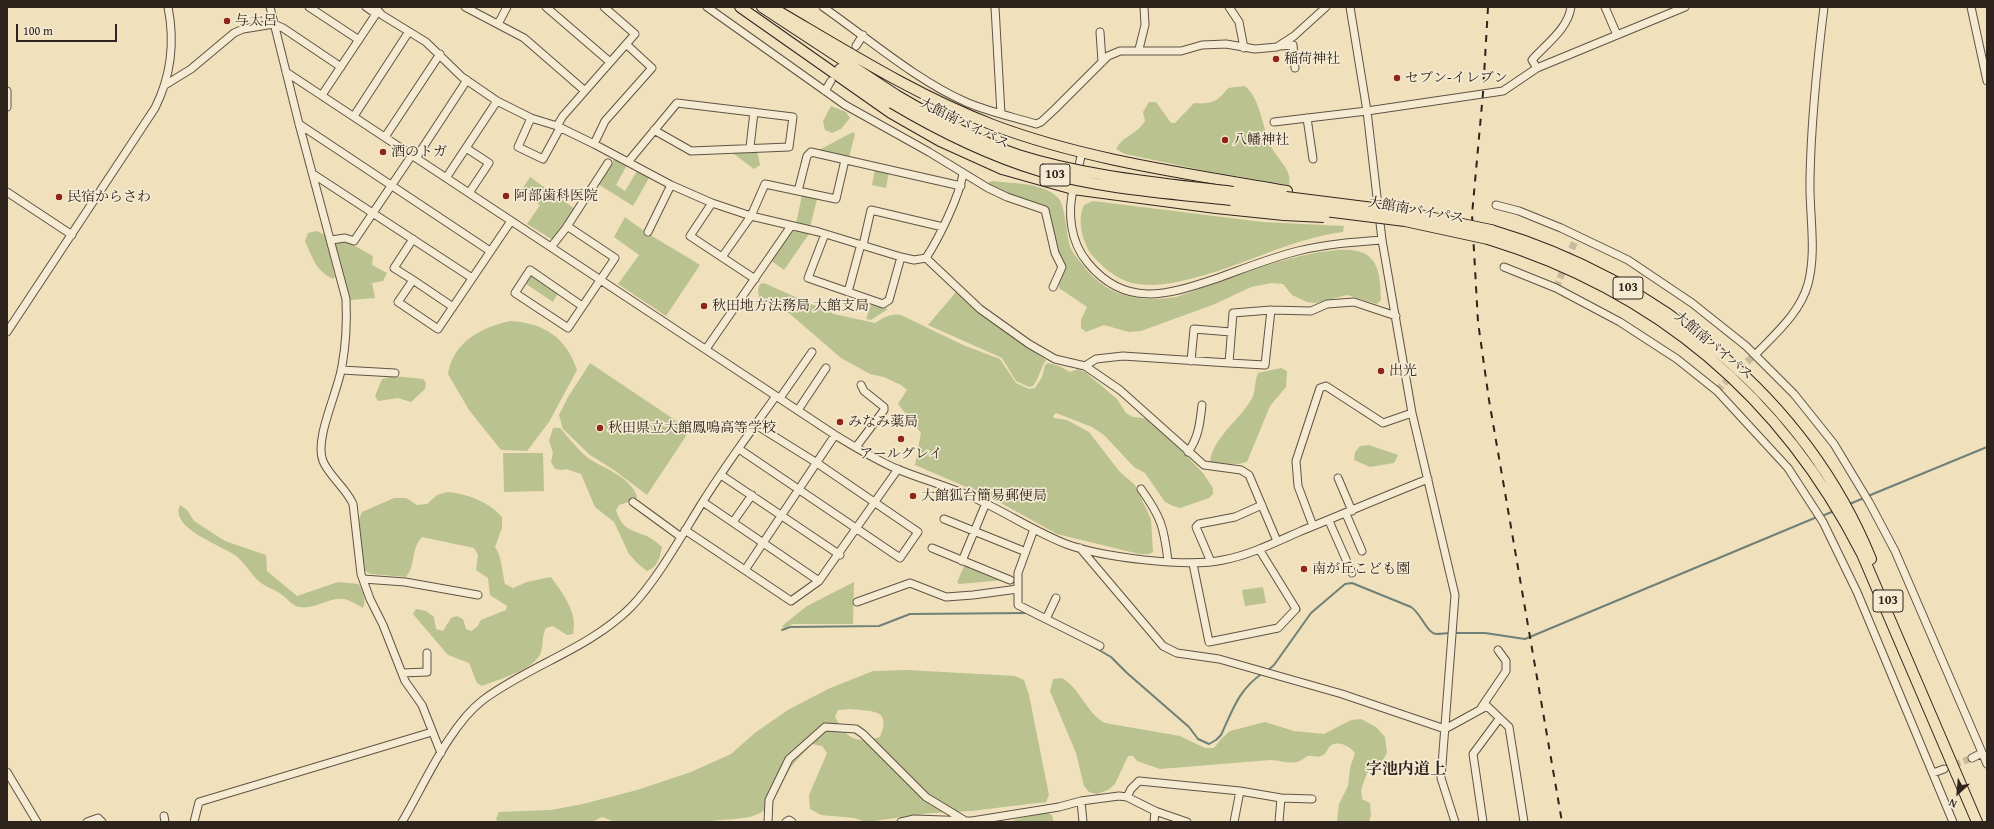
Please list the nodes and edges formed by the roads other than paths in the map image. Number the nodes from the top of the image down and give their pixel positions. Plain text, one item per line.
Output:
1 (168, 7) edge
2 (270, 7) edge
3 (309, 7) edge
4 (366, 7) edge
5 (465, 7) edge
6 (507, 7) edge
7 (546, 7) edge
8 (604, 7) edge
9 (707, 7) edge
10 (740, 7) edge
11 (745, 7) edge
12 (762, 7) edge
13 (771, 7) edge
14 (823, 7) edge
15 (995, 7) edge
16 (1144, 7) edge
17 (1229, 7) edge
18 (1326, 7) edge
19 (1350, 7) edge
20 (1571, 7) edge
21 (1605, 7) edge
22 (1685, 7) edge
23 (1824, 7) edge
24 (1971, 7) edge
25 (377, 11) edge
26 (274, 24) junction
27 (498, 24) junction
28 (1100, 32) dead end
29 (408, 33) junction
30 (863, 35) junction
31 (1617, 35) junction
32 (359, 40) junction
33 (626, 44) junction
34 (856, 46) dead end
35 (1277, 47) junction
36 (1244, 48) junction
37 (1139, 50) junction
38 (440, 54) junction
39 (610, 62) junction
40 (1102, 62) junction
41 (341, 67) junction
42 (1296, 68) dead end
43 (1537, 68) junction
44 (286, 72) junction
45 (467, 80) junction
46 (831, 81) dead end
47 (1987, 81) edge
48 (165, 85) junction
49 (7, 91) edge
50 (585, 91) junction
51 (825, 91) junction
52 (322, 95) junction
53 (894, 99) junction
54 (497, 101) junction
55 (7, 107) edge
56 (1367, 111) junction
57 (754, 112) junction
58 (1001, 114) junction
59 (354, 116) junction
60 (531, 118) junction
61 (1307, 118) junction
62 (1274, 122) dead end
63 (298, 124) junction
64 (558, 127) junction
65 (654, 130) junction
66 (385, 137) junction
67 (594, 144) junction
68 (750, 147) junction
69 (466, 148) junction
70 (1082, 152) junction
71 (414, 157) junction
72 (1313, 159) dead end
73 (845, 160) junction
74 (628, 162) junction
75 (608, 163) dead end
76 (313, 174) junction
77 (963, 174) junction
78 (446, 178) junction
79 (391, 185) junction
80 (671, 185) junction
81 (961, 186) junction
82 (1073, 189) junction
83 (798, 191) junction
84 (7, 192) edge
85 (469, 193) junction
86 (1285, 202) junction
87 (712, 203) junction
88 (1496, 205) dead end
89 (373, 213) junction
90 (751, 216) junction
91 (511, 221) junction
92 (567, 226) junction
93 (791, 226) junction
94 (943, 226) junction
95 (648, 232) dead end
96 (824, 234) junction
97 (72, 235) junction
98 (1489, 235) junction
99 (413, 239) junction
100 (330, 240) junction
101 (1382, 240) junction
102 (862, 244) junction
103 (551, 247) junction
104 (490, 251) junction
105 (722, 257) junction
106 (901, 257) junction
107 (926, 258) junction
108 (1504, 267) dead end
109 (472, 278) junction
110 (600, 279) junction
111 (754, 279) junction
112 (413, 280) junction
113 (1053, 286) dead end
114 (848, 292) junction
115 (582, 306) junction
116 (453, 307) junction
117 (1271, 310) junction
118 (1396, 316) junction
119 (7, 332) edge
120 (1231, 332) junction
121 (706, 349) junction
122 (812, 352) dead end
123 (1756, 354) junction
124 (1191, 361) junction
125 (1229, 363) junction
126 (1085, 366) junction
127 (826, 368) dead end
128 (342, 370) junction
129 (395, 373) dead end
130 (861, 385) dead end
131 (778, 397) junction
132 (1202, 405) dead end
133 (798, 410) junction
134 (1412, 413) junction
135 (756, 425) junction
136 (835, 435) junction
137 (856, 448) junction
138 (739, 449) junction
139 (1188, 452) junction
140 (817, 463) junction
141 (898, 469) junction
142 (721, 475) junction
143 (1338, 478) dead end
144 (1428, 480) junction
145 (799, 489) junction
146 (1142, 489) dead end
147 (752, 495) junction
148 (632, 502) dead end
149 (703, 502) junction
150 (874, 502) junction
151 (986, 503) junction
152 (1262, 505) junction
153 (1349, 512) junction
154 (782, 516) junction
155 (944, 519) dead end
156 (1329, 521) junction
157 (733, 522) junction
158 (1314, 526) junction
159 (857, 527) junction
160 (1034, 529) junction
161 (685, 530) junction
162 (974, 531) junction
163 (681, 537) junction
164 (1278, 541) junction
165 (763, 542) junction
166 (932, 548) dead end
167 (1080, 548) junction
168 (1258, 548) junction
169 (1021, 550) dead end
170 (1362, 551) dead end
171 (840, 555) junction
172 (962, 560) junction
173 (1168, 561) junction
174 (1211, 562) junction
175 (1193, 564) junction
176 (745, 570) junction
177 (1352, 573) dead end
178 (363, 579) junction
179 (1010, 580) dead end
180 (819, 581) junction
181 (1018, 589) junction
182 (478, 595) dead end
183 (1056, 598) dead end
184 (857, 602) dead end
185 (1046, 619) junction
186 (1100, 646) dead end
187 (1498, 650) dead end
188 (427, 653) dead end
189 (402, 673) junction
190 (1481, 708) junction
191 (1499, 719) junction
192 (1445, 729) junction
193 (432, 732) junction
194 (441, 753) junction
195 (1982, 753) junction
196 (1972, 758) tunnel mouth
197 (1987, 764) edge
198 (1944, 769) tunnel mouth
199 (7, 772) edge
200 (1933, 773) junction
201 (1240, 791) junction
202 (1127, 797) junction
203 (1281, 798) junction
204 (1312, 799) dead end
205 (1082, 801) junction
206 (1155, 811) junction
207 (1007, 819) edge
208 (966, 821) junction
209 (37, 822) edge
210 (87, 822) edge
211 (102, 822) edge
212 (194, 822) edge
213 (402, 822) edge
214 (768, 822) edge
215 (786, 822) edge
216 (792, 822) edge
217 (901, 822) edge
218 (1083, 822) edge
219 (1154, 822) edge
220 (1187, 822) edge
221 (1234, 822) edge
222 (1279, 822) edge
223 (1455, 822) edge
224 (1483, 822) edge
225 (1524, 822) edge
226 (1953, 822) edge
227 (1977, 822) edge

1 - 48 street
2 - 26 street
3 - 32 street
4 - 25 street
5 - 27 street
6 - 27 street
7 - 39 street
8 - 33 street
9 - 51 street
10 - 82 highway
11 - 53 highway, 大館南バイパス / 103
12 - 53 highway, 大館南バイパス / 103
13 - 70 highway
14 - 30 street
15 - 58 street
16 - 37 street
17 - 36 street
18 - 35 street
19 - 56 street
20 - 43 street
21 - 31 street
22 - 31 street
23 - 123 street
24 - 47 street
25 - 29 street
25 - 32 street
26 - 41 street
26 - 44 street
26 - 48 street
27 - 50 street
28 - 40 street
29 - 38 street
29 - 59 street
30 - 34 street
30 - 58 street
31 - 43 street
32 - 41 street
33 - 39 street
33 - 67 street
35 - 36 street
35 - 42 street
36 - 37 street
37 - 40 street
38 - 45 street
38 - 66 street
39 - 50 street
40 - 58 street
41 - 52 street
43 - 56 street
44 - 52 street
44 - 63 street
45 - 54 street
45 - 71 street
46 - 51 street
48 - 97 street
49 - 55 street
50 - 64 street
51 - 77 street
52 - 59 street
53 - 86 highway, 大館南バイパス / 103, bridge
54 - 60 street
54 - 69 street
56 - 61 street
56 - 101 street
57 - 65 street
57 - 68 street
57 - 68 street
59 - 66 street
60 - 64 street
60 - 64 street
61 - 62 street
61 - 72 street
63 - 76 street
63 - 79 street
64 - 67 street
65 - 68 street
65 - 74 street
66 - 71 street
67 - 74 street
69 - 78 street
69 - 85 street
70 - 82 street
70 - 86 highway
71 - 78 street
71 - 79 street
73 - 81 street
73 - 83 street
73 - 83 street
74 - 80 street
75 - 92 street
76 - 89 street
76 - 100 street
77 - 81 street
77 - 113 street
78 - 85 street
79 - 89 street
79 - 104 street
80 - 87 street
80 - 95 street
81 - 94 street
82 - 86 highway
82 - 101 street
83 - 90 street
84 - 97 street
85 - 91 street
86 - 98 highway, 大館南バイパス / 103, bridge
86 - 98 highway, 大館南バイパス / 103, bridge
87 - 90 street
87 - 105 street
88 - 123 street
89 - 99 street
89 - 100 street
90 - 93 street
90 - 105 street
91 - 103 street
91 - 104 street
92 - 103 street
92 - 110 street
93 - 96 street
93 - 111 street
94 - 102 street
94 - 107 street
96 - 102 street
96 - 114 street
97 - 119 street
98 - 227 highway, 大館南バイパス / 103
99 - 109 street
99 - 112 street
100 - 128 street
101 - 118 street
102 - 106 street
102 - 114 street
103 - 110 street
104 - 109 street
105 - 111 street
106 - 107 street
106 - 114 street
107 - 126 street
108 - 200 street
109 - 116 street
110 - 115 street
110 - 121 street
111 - 121 street
112 - 116 street
112 - 116 street
115 - 115 street
117 - 118 street
117 - 120 street
117 - 125 street
118 - 134 street
120 - 124 street
120 - 125 street
121 - 131 street
122 - 131 street
123 - 195 street
124 - 125 street
124 - 126 street
126 - 139 street
127 - 133 street
128 - 129 street
128 - 178 street
130 - 137 street
131 - 133 street
131 - 135 street
132 - 139 street
133 - 136 street
134 - 144 street
134 - 158 street
135 - 138 street
135 - 140 street
136 - 137 street
136 - 140 street
137 - 141 street
138 - 142 street
138 - 145 street
139 - 152 street
140 - 145 street
140 - 150 street
141 - 150 street
141 - 151 street
142 - 147 street
142 - 149 street
143 - 153 street
144 - 153 street
144 - 192 street
145 - 154 street
145 - 159 street
146 - 173 street
147 - 154 street
147 - 157 street
148 - 163 street
149 - 157 street
149 - 161 street
150 - 159 street
150 - 159 street
151 - 160 street
151 - 162 street
152 - 164 street
152 - 174 street
153 - 156 street
153 - 170 street
154 - 165 street
154 - 171 street
155 - 162 street
156 - 158 street
156 - 177 street
157 - 165 street
158 - 164 street
159 - 171 street
160 - 167 street
160 - 181 street
161 - 163 street
161 - 176 street
162 - 169 street
162 - 172 street
163 - 194 street
164 - 168 street
165 - 176 street
165 - 180 street
166 - 172 street
167 - 173 street
167 - 192 street
168 - 174 street
168 - 175 street
171 - 180 street
172 - 179 street
173 - 175 street
174 - 175 street
176 - 180 street
178 - 182 street
178 - 189 street
181 - 184 street
181 - 185 street
183 - 185 street
185 - 186 street
187 - 190 street
188 - 189 street
189 - 193 street
190 - 191 street
190 - 192 street
191 - 224 street
191 - 225 street
192 - 223 street
193 - 194 street
193 - 212 street
194 - 213 street
195 - 196 street
195 - 197 street
198 - 200 street
199 - 209 street
200 - 226 street
201 - 202 street
201 - 203 street
201 - 221 street
202 - 205 street
202 - 206 street
203 - 204 street
203 - 222 street
205 - 207 street
205 - 218 street
206 - 219 street
206 - 220 street
207 - 208 street
208 - 214 street
208 - 217 street
210 - 211 street
215 - 216 street

